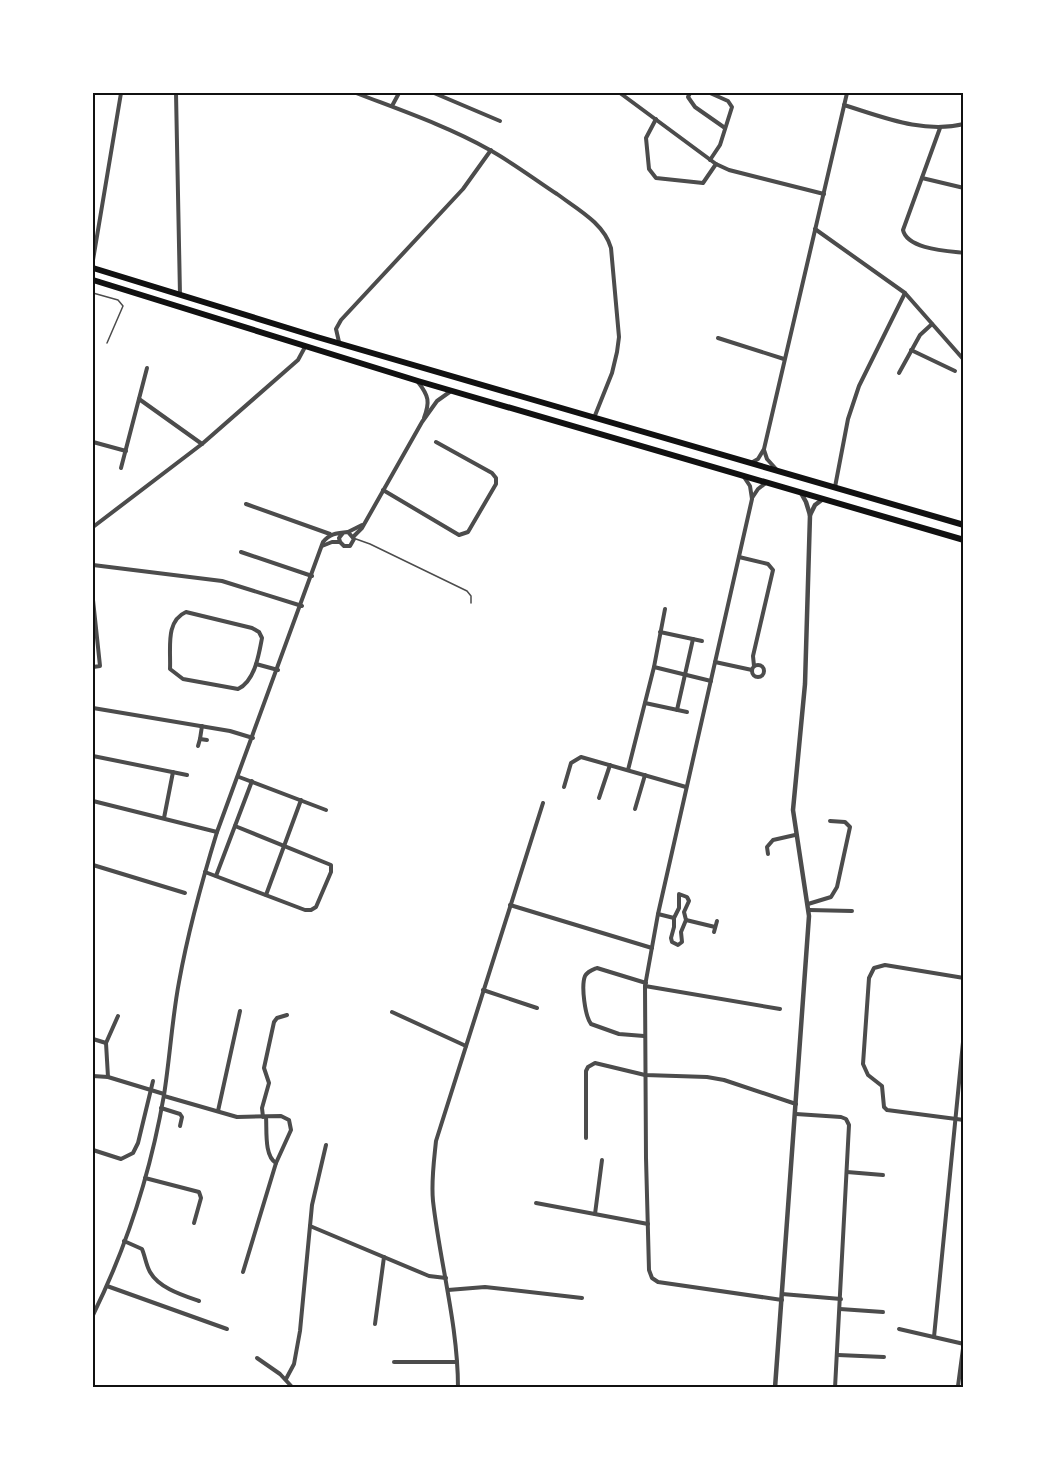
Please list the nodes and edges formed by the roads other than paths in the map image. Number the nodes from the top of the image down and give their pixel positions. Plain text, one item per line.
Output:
1 (122, 93) edge
2 (176, 93) edge
3 (356, 93) edge
4 (399, 93) edge
5 (434, 93) edge
6 (620, 93) edge
7 (690, 93) edge
8 (710, 93) edge
9 (847, 93) edge
10 (844, 105) junction
11 (392, 106) junction
12 (500, 120) dead end
13 (656, 120) junction
14 (964, 124) edge
15 (725, 128) junction
16 (940, 128) junction
17 (491, 150) junction
18 (710, 160) junction
19 (716, 164) junction
20 (922, 178) junction
21 (964, 188) edge
22 (824, 194) junction
23 (815, 230) junction
24 (964, 253) edge
25 (94, 258) edge
26 (96, 269) edge
27 (93, 280) edge
28 (93, 293) edge
29 (905, 293) junction
30 (180, 295) junction
31 (932, 324) junction
32 (718, 338) dead end
33 (107, 343) dead end
34 (340, 344) junction
35 (306, 347) junction
36 (911, 350) junction
37 (784, 358) junction
38 (964, 360) edge
39 (147, 368) dead end
40 (955, 371) dead end
41 (899, 373) dead end
42 (418, 381) junction
43 (451, 391) junction
44 (139, 399) junction
45 (594, 418) junction
46 (422, 422) junction
47 (93, 442) edge
48 (436, 442) dead end
49 (202, 444) junction
50 (702, 449) junction
51 (764, 449) junction
52 (126, 451) junction
53 (699, 462) junction
54 (751, 463) junction
55 (121, 468) dead end
56 (777, 470) junction
57 (743, 476) junction
58 (766, 482) junction
59 (835, 487) junction
60 (383, 490) junction
61 (799, 491) junction
62 (824, 498) junction
63 (752, 499) junction
64 (246, 504) dead end
65 (810, 515) junction
66 (365, 522) junction
67 (964, 525) edge
68 (93, 528) edge
69 (346, 533) junction
70 (331, 534) junction
71 (353, 538) junction
72 (964, 540) edge
73 (340, 542) junction
74 (322, 547) junction
75 (241, 552) dead end
76 (739, 557) junction
77 (93, 565) edge
78 (312, 576) junction
79 (93, 600) edge
80 (471, 603) dead end
81 (302, 606) junction
82 (665, 609) dead end
83 (660, 632) junction
84 (693, 639) junction
85 (702, 641) dead end
86 (715, 662) junction
87 (256, 664) junction
88 (93, 667) edge
89 (654, 667) junction
90 (278, 670) junction
91 (685, 675) junction
92 (711, 681) junction
93 (645, 703) junction
94 (93, 708) edge
95 (677, 710) junction
96 (687, 712) dead end
97 (202, 726) junction
98 (252, 738) junction
99 (200, 739) junction
100 (207, 740) dead end
101 (198, 746) dead end
102 (93, 756) edge
103 (610, 765) junction
104 (628, 770) junction
105 (173, 772) junction
106 (187, 775) dead end
107 (645, 776) junction
108 (239, 777) junction
109 (252, 781) junction
110 (564, 787) dead end
111 (686, 787) junction
112 (599, 798) dead end
113 (301, 800) junction
114 (93, 801) edge
115 (543, 803) dead end
116 (635, 808) dead end
117 (326, 810) dead end
118 (164, 818) junction
119 (830, 821) dead end
120 (235, 826) junction
121 (217, 832) junction
122 (795, 834) junction
123 (284, 845) junction
124 (768, 854) dead end
125 (93, 865) edge
126 (205, 872) junction
127 (216, 876) junction
128 (185, 893) dead end
129 (670, 893) dead end
130 (679, 894) junction
131 (266, 895) junction
132 (510, 905) junction
133 (808, 907) junction
134 (681, 910) junction
135 (852, 911) dead end
136 (658, 915) junction
137 (674, 918) junction
138 (686, 920) junction
139 (717, 921) dead end
140 (715, 927) junction
141 (674, 929) junction
142 (681, 931) junction
143 (714, 932) dead end
144 (652, 948) junction
145 (964, 978) edge
146 (646, 985) junction
147 (483, 990) junction
148 (537, 1008) dead end
149 (780, 1009) dead end
150 (240, 1011) dead end
151 (392, 1012) dead end
152 (287, 1015) dead end
153 (118, 1016) dead end
154 (964, 1032) edge
155 (644, 1036) junction
156 (93, 1039) edge
157 (106, 1043) junction
158 (466, 1046) junction
159 (93, 1076) edge
160 (645, 1076) junction
161 (108, 1077) junction
162 (153, 1081) dead end
163 (151, 1090) junction
164 (164, 1095) junction
165 (796, 1104) junction
166 (161, 1108) junction
167 (218, 1111) junction
168 (796, 1114) junction
169 (265, 1117) junction
170 (955, 1119) junction
171 (964, 1120) edge
172 (180, 1126) dead end
173 (586, 1138) dead end
174 (326, 1145) dead end
175 (93, 1150) edge
176 (602, 1160) dead end
177 (276, 1164) junction
178 (847, 1172) junction
179 (883, 1175) dead end
180 (145, 1178) junction
181 (536, 1203) dead end
182 (595, 1214) junction
183 (194, 1223) dead end
184 (648, 1224) junction
185 (310, 1226) junction
186 (124, 1241) junction
187 (384, 1257) junction
188 (243, 1272) dead end
189 (446, 1278) junction
190 (107, 1286) junction
191 (448, 1290) junction
192 (782, 1294) junction
193 (582, 1298) dead end
194 (840, 1299) junction
195 (782, 1300) junction
196 (199, 1301) dead end
197 (840, 1309) junction
198 (883, 1312) dead end
199 (93, 1315) edge
200 (375, 1324) dead end
201 (226, 1329) dead end
202 (899, 1329) dead end
203 (934, 1337) junction
204 (964, 1343) edge
205 (838, 1355) junction
206 (884, 1357) dead end
207 (257, 1358) dead end
208 (394, 1362) dead end
209 (457, 1362) junction
210 (286, 1379) junction
211 (956, 1387) edge
212 (964, 1387) edge
213 (293, 1388) edge
214 (458, 1388) edge
215 (775, 1388) edge
216 (835, 1388) edge

1 - 25 street
2 - 30 street
3 - 11 street
4 - 11 street
5 - 12 street
6 - 13 street
7 - 15 street
8 - 15 street
9 - 10 street
10 - 16 street
10 - 22 street
11 - 17 street
13 - 18 street
13 - 19 street
14 - 16 street
15 - 18 street
16 - 20 street
17 - 34 street
17 - 45 street
18 - 19 street
19 - 22 street
20 - 21 street
20 - 24 street
22 - 23 street
23 - 29 street
23 - 37 street
25 - 26 street
26 - 30 main road
27 - 35 main road
28 - 33 lane
29 - 31 street
29 - 59 street
30 - 34 main road
31 - 36 street
31 - 38 street
32 - 37 street
34 - 45 main road
35 - 42 main road
35 - 49 street
36 - 40 street
36 - 41 street
37 - 51 street
39 - 44 street
42 - 43 main road
42 - 46 street
43 - 46 street
43 - 53 main road
44 - 49 street
44 - 52 street
45 - 50 main road
46 - 60 street
47 - 52 street
48 - 60 street
49 - 68 street
50 - 53 main road
50 - 54 main road
51 - 54 street
51 - 56 street
52 - 55 street
53 - 57 main road
54 - 56 main road
56 - 59 main road
57 - 58 main road
57 - 63 street
58 - 61 main road
58 - 63 street
59 - 67 main road
60 - 66 street
61 - 62 main road
61 - 65 street
62 - 65 street
62 - 72 main road
63 - 76 street
64 - 70 street
65 - 122 street
66 - 69 street
66 - 71 street
69 - 70 street
69 - 71 street
69 - 73 street
70 - 74 street
71 - 73 street
71 - 80 lane
73 - 74 street
74 - 78 street
75 - 78 street
76 - 86 street
76 - 86 street
77 - 81 street
78 - 81 street
79 - 88 street
81 - 90 street
82 - 83 street
83 - 84 street
83 - 89 street
84 - 85 street
84 - 91 street
86 - 92 street
87 - 87 street
87 - 90 street
89 - 91 street
89 - 93 street
90 - 98 street
91 - 92 street
91 - 95 street
92 - 111 street
93 - 95 street
93 - 104 street
94 - 97 street
95 - 96 street
97 - 98 street
97 - 99 street
98 - 108 street
99 - 100 street
99 - 101 street
102 - 105 street
103 - 104 street
103 - 110 street
103 - 112 street
104 - 107 street
105 - 106 street
105 - 118 street
107 - 111 street
107 - 116 street
108 - 109 street
108 - 121 street
109 - 113 street
109 - 120 street
111 - 136 street
113 - 117 street
113 - 123 street
114 - 118 street
115 - 132 street
118 - 121 street
119 - 133 street
120 - 123 street
120 - 127 street
121 - 126 street
122 - 124 street
122 - 133 street
123 - 131 street
123 - 131 street
125 - 128 street
126 - 127 street
126 - 164 street
127 - 131 street
129 - 130 street
130 - 134 street
130 - 134 street
132 - 144 street
132 - 147 street
133 - 135 street
133 - 165 street
134 - 137 street
134 - 138 street
136 - 137 street
136 - 144 street
137 - 141 street
138 - 140 street
138 - 142 street
139 - 140 street
140 - 143 street
141 - 142 street
141 - 142 street
144 - 146 street
145 - 170 street
146 - 149 street
146 - 155 street
146 - 155 street
147 - 148 street
147 - 158 street
150 - 167 street
151 - 158 street
152 - 169 street
153 - 157 street
154 - 170 street
155 - 160 street
156 - 157 street
157 - 161 street
158 - 189 street
159 - 161 street
160 - 165 street
160 - 173 street
160 - 184 street
161 - 163 street
162 - 163 street
163 - 164 street
163 - 175 street
164 - 166 street
164 - 167 street
165 - 168 street
166 - 172 street
166 - 180 street
167 - 169 street
168 - 178 street
168 - 192 street
169 - 177 street
169 - 177 street
170 - 171 street
170 - 203 street
174 - 185 street
176 - 182 street
177 - 188 street
178 - 179 street
178 - 194 street
180 - 183 street
180 - 186 street
181 - 182 street
182 - 184 street
184 - 195 street
185 - 187 street
185 - 210 street
186 - 190 street
186 - 196 street
187 - 189 street
187 - 200 street
189 - 191 street
190 - 199 street
190 - 201 street
191 - 193 street
191 - 209 street
192 - 194 street
192 - 195 street
194 - 197 street
195 - 215 street
197 - 198 street
197 - 205 street
202 - 203 street
203 - 204 street
204 - 211 street
205 - 206 street
205 - 216 street
207 - 210 street
208 - 209 street
209 - 214 street
210 - 213 street
211 - 212 street

